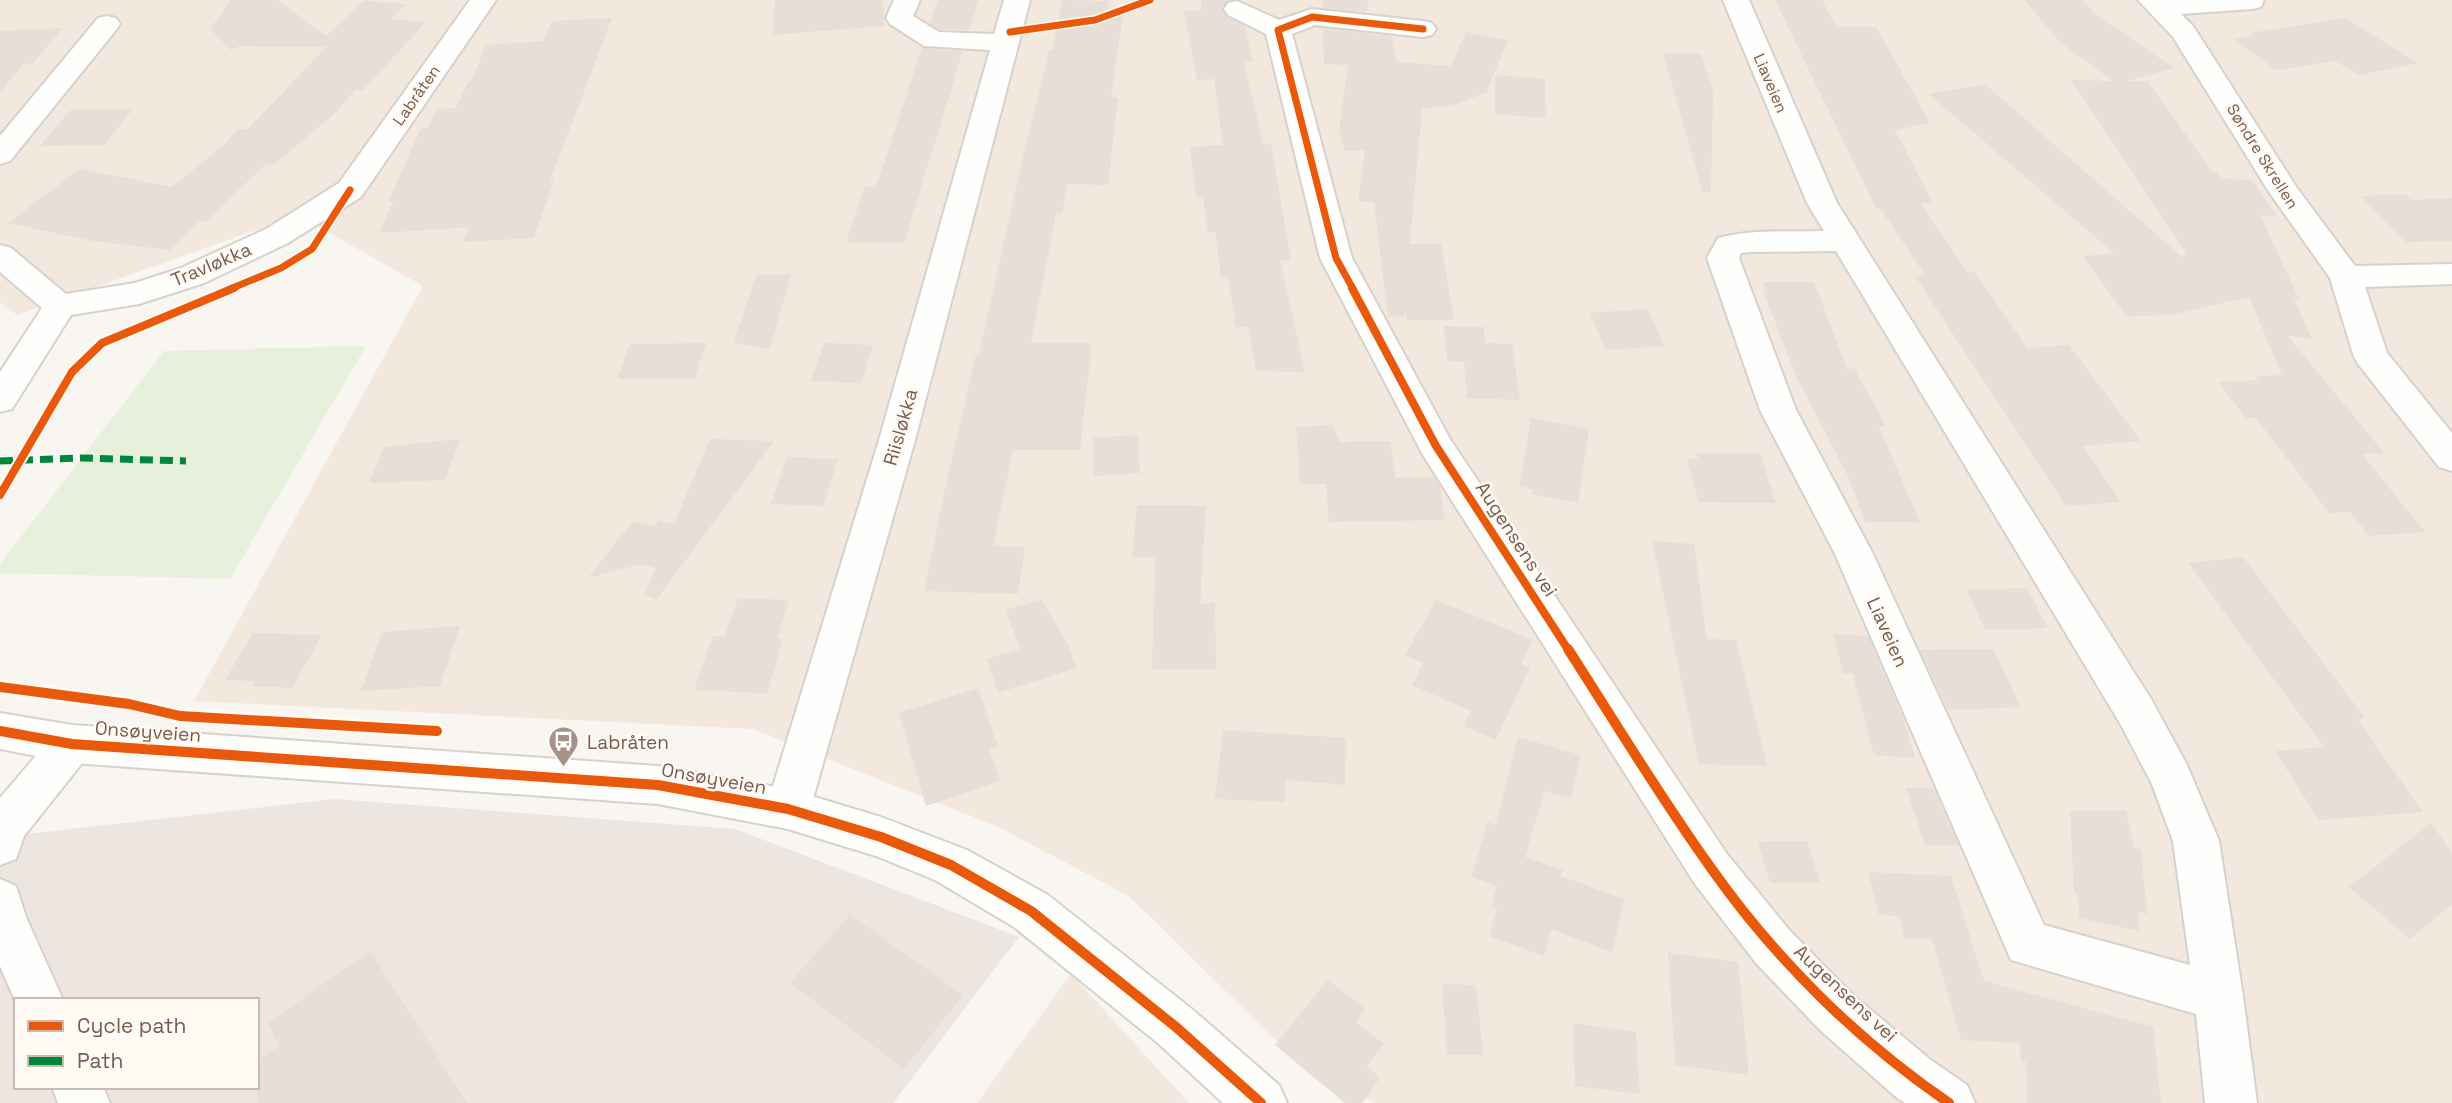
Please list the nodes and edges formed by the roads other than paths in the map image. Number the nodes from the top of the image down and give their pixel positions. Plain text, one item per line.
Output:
1 (483, 0) edge
2 (907, 0) edge
3 (1017, 0) edge
4 (1736, 0) edge
5 (2252, 1) edge
6 (2156, 4) edge
7 (1237, 9) dead end
8 (107, 23) dead end
9 (1423, 29) dead end
10 (1278, 30) junction
11 (1007, 43) junction
12 (0, 155) edge
13 (350, 190) joint
14 (1845, 241) junction
15 (0, 255) edge
16 (2452, 274) edge
17 (2346, 277) junction
18 (60, 306) junction
19 (0, 400) edge
20 (2452, 458) edge
21 (0, 730) edge
22 (72, 744) junction
23 (788, 809) junction
24 (2, 836) edge
25 (0, 901) edge
26 (2219, 996) junction
27 (38, 998) edge
28 (1261, 1103) edge
29 (1949, 1103) edge
30 (2231, 1103) edge

1 - 13 street, Labråten
2 - 11 street
3 - 11 street, Riisløkka
4 - 14 street, Liaveien
5 - 6 street
6 - 17 street, Søndre Skrellen
7 - 10 street
8 - 12 street
9 - 10 street
10 - 29 street, Augensens vei
11 - 23 street, Riisløkka
13 - 18 street, Travløkka
14 - 26 street, Liaveien
14 - 26 street, Liaveien
15 - 18 street
16 - 17 street
17 - 20 street, Søndre Skrellen
18 - 19 street
21 - 22 street, Onsøyveien
22 - 23 street, Onsøyveien
22 - 24 street
23 - 28 street, Onsøyveien
25 - 27 street
26 - 30 street, Liaveien

